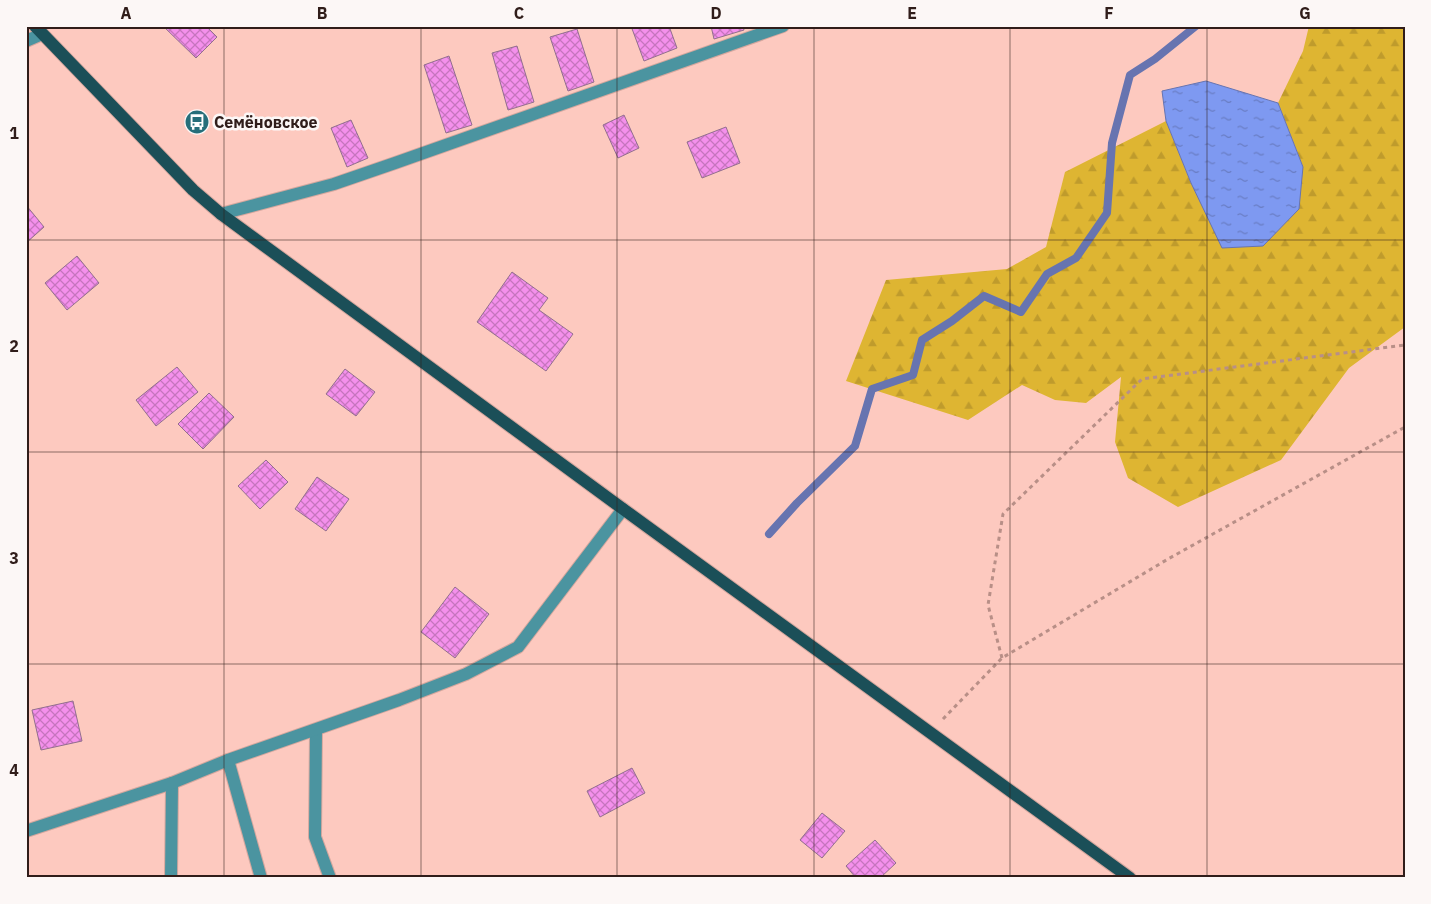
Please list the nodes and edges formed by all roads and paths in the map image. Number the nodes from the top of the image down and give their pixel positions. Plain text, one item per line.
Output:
1 (783, 26) edge
2 (38, 30) edge
3 (26, 41) edge
4 (221, 214) junction
5 (1405, 345) edge
6 (1405, 427) edge
7 (623, 509) junction
8 (1002, 658) junction
9 (316, 730) junction
10 (930, 732) junction
11 (228, 760) junction
12 (172, 783) junction
13 (26, 831) edge
14 (171, 878) edge
15 (261, 878) edge
16 (330, 878) edge
17 (1130, 878) edge

1 - 4 street
2 - 3 street
2 - 4 main road
4 - 7 main road
5 - 8 path
6 - 8 path
7 - 9 street
7 - 10 main road
8 - 10 path
9 - 11 street
9 - 16 street
10 - 17 main road
11 - 12 street
11 - 15 street
12 - 13 street
12 - 14 street

